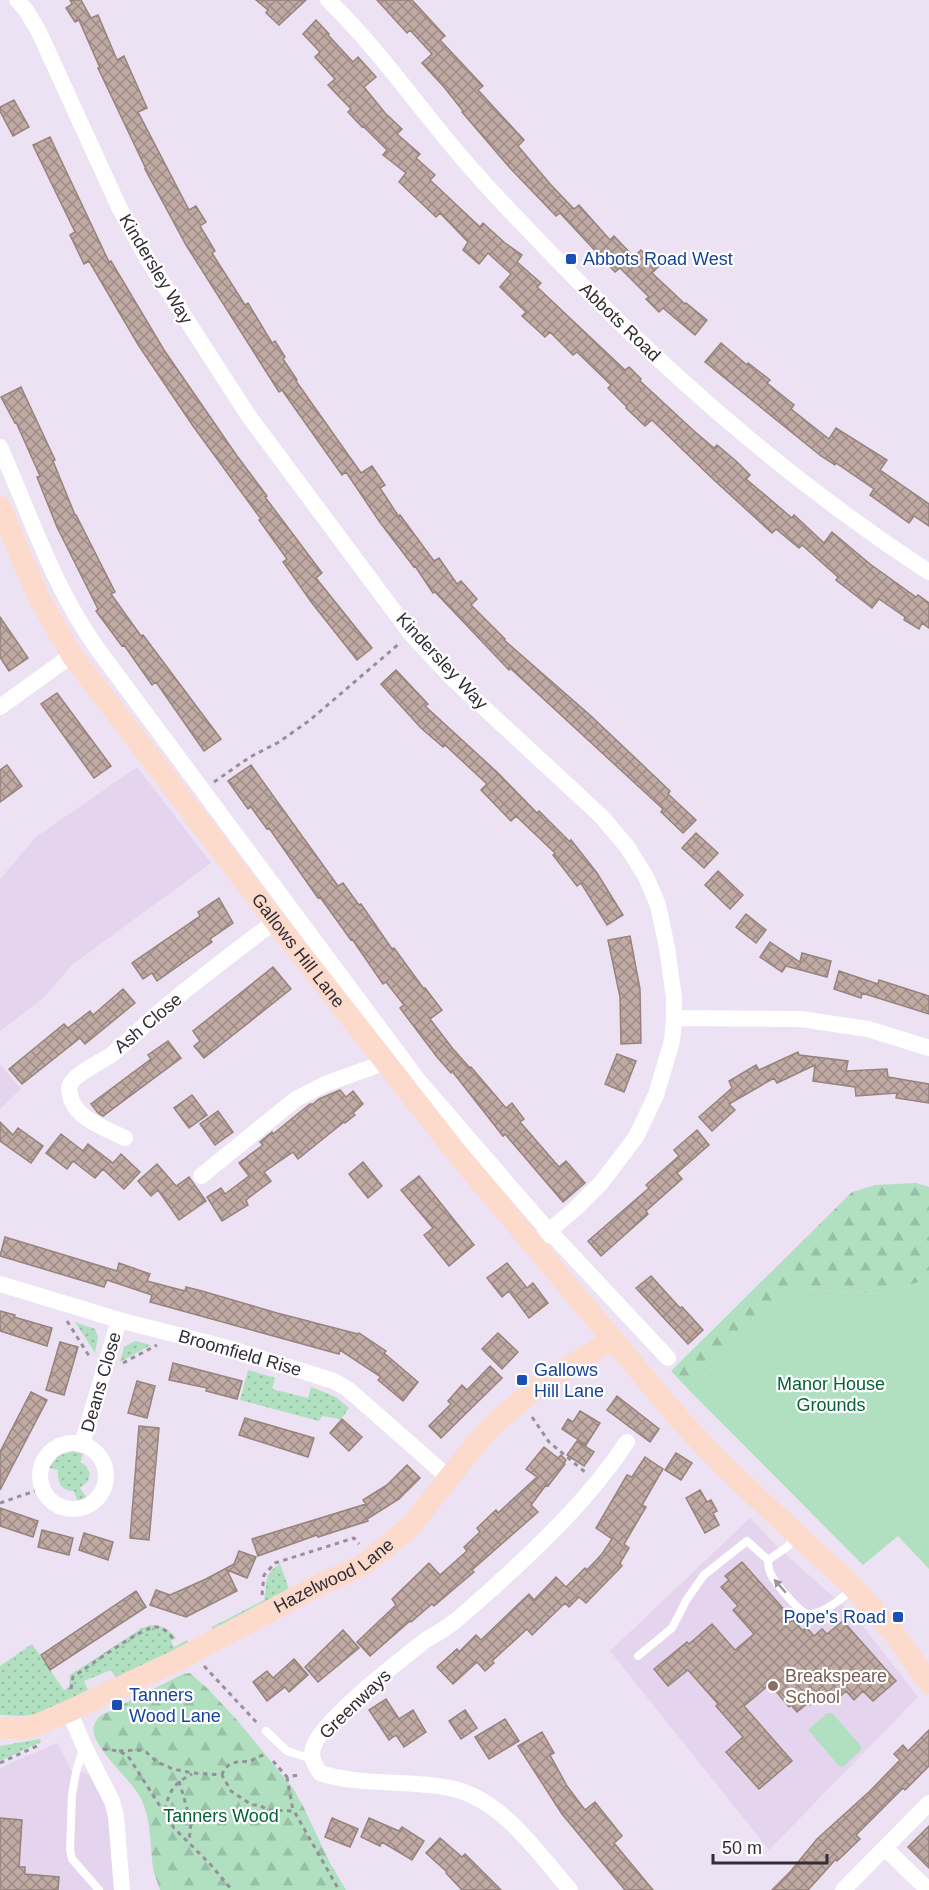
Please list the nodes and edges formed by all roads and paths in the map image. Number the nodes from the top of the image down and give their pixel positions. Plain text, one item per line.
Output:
1 (17, 0) edge
2 (328, 0) edge
3 (0, 447) edge
4 (0, 507) edge
5 (929, 572) edge
6 (411, 634) junction
7 (72, 655) junction
8 (0, 707) edge
9 (190, 787) junction
10 (275, 921) junction
11 (674, 1018) junction
12 (929, 1048) edge
13 (383, 1061) junction
14 (125, 1138) dead end
15 (201, 1176) dead end
16 (542, 1238) junction
17 (0, 1284) edge
18 (61, 1313) dead end
19 (119, 1320) junction
20 (613, 1339) junction
21 (164, 1341) dead end
22 (668, 1358) dead end
23 (123, 1363) dead end
24 (95, 1365) dead end
25 (530, 1414) dead end
26 (627, 1442) dead end
27 (82, 1444) junction
28 (450, 1478) junction
29 (598, 1483) junction
30 (35, 1491) dead end
31 (0, 1503) edge
32 (798, 1536) junction
33 (359, 1544) dead end
34 (768, 1560) junction
35 (853, 1587) junction
36 (262, 1596) dead end
37 (176, 1643) dead end
38 (638, 1656) dead end
39 (199, 1661) dead end
40 (929, 1683) edge
41 (70, 1701) junction
42 (266, 1727) joint
43 (0, 1728) edge
44 (42, 1743) dead end
45 (90, 1747) junction
46 (119, 1751) junction
47 (267, 1753) dead end
48 (312, 1760) junction
49 (273, 1761) dead end
50 (0, 1763) edge
51 (194, 1773) junction
52 (222, 1775) junction
53 (299, 1775) dead end
54 (287, 1777) junction
55 (179, 1781) junction
56 (929, 1803) edge
57 (164, 1811) junction
58 (294, 1811) junction
59 (189, 1842) junction
60 (885, 1848) junction
61 (99, 1890) edge
62 (122, 1890) edge
63 (232, 1890) edge
64 (339, 1890) edge
65 (570, 1890) edge
66 (843, 1890) edge
67 (928, 1890) edge

1 - 6 street, Kindersley Way
2 - 5 street, Abbots Road
3 - 9 street, Gallows Hill Lane
4 - 7 street, Gallows Hill Lane
6 - 9 path
6 - 11 street, Kindersley Way
7 - 8 street
7 - 9 street, Gallows Hill Lane
9 - 10 street, Gallows Hill Lane
9 - 16 street, Gallows Hill Lane
10 - 13 street, Gallows Hill Lane
10 - 14 street, Ash Close
11 - 12 street
11 - 16 street, Kindersley Way
13 - 15 street
13 - 16 street, Gallows Hill Lane
16 - 20 street, Gallows Hill Lane
16 - 22 street, Gallows Hill Lane
17 - 19 street, Broomfield Rise
18 - 24 path
19 - 27 street, Deans Close
19 - 28 street, Broomfield Rise
20 - 28 street, Hazelwood Lane
20 - 32 street, Gallows Hill Lane
21 - 23 path
25 - 29 path
26 - 29 street, Greenways
27 - 27 street, Deans Close
28 - 41 street, Hazelwood Lane
29 - 48 street, Greenways
30 - 31 path
32 - 34 lane
32 - 35 street, Gallows Hill Lane
33 - 36 path
35 -> 34 lane
34 - 38 lane
35 - 40 street, Gallows Hill Lane
37 - 41 path
39 - 42 path
41 - 43 street, Hazelwood Lane
41 - 45 street
42 - 48 lane
44 - 50 path
45 - 46 path
45 - 61 lane
45 - 62 street
46 - 51 path
46 - 57 path
47 - 52 path
48 - 65 street, Greenways
49 - 54 path
51 - 52 path
51 - 55 path
52 - 58 path
53 - 54 path
54 - 58 path
55 - 57 path
55 - 59 path
56 - 60 street
57 - 59 path
58 - 64 path
59 - 63 path
60 - 66 street
60 - 67 street

